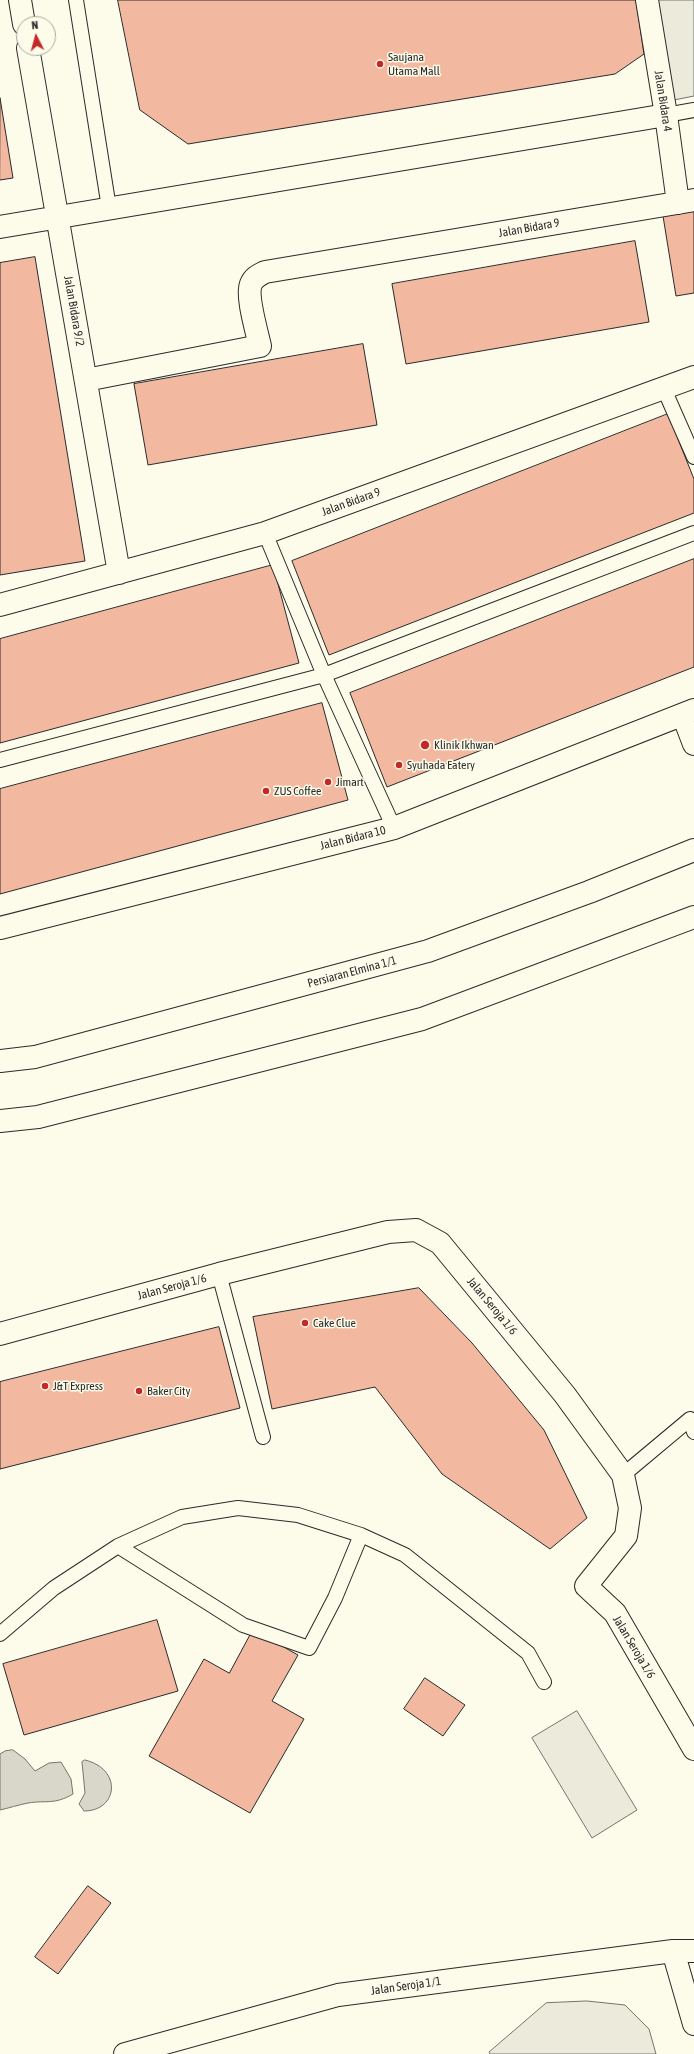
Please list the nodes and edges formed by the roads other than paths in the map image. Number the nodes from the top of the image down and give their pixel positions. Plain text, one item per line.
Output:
1 (20, 0) edge
2 (76, 0) edge
3 (647, 0) edge
4 (23, 16) edge
5 (29, 56) edge
6 (694, 110) edge
7 (666, 115) junction
8 (686, 202) edge
9 (109, 208) junction
10 (58, 217) junction
11 (0, 227) edge
12 (694, 377) edge
13 (86, 380) junction
14 (664, 389) junction
15 (694, 457) edge
16 (265, 533) junction
17 (694, 533) edge
18 (119, 573) junction
19 (0, 605) edge
20 (324, 675) junction
21 (688, 712) edge
22 (694, 744) edge
23 (0, 760) edge
24 (394, 828) junction
25 (694, 850) edge
26 (694, 917) edge
27 (0, 928) edge
28 (0, 1061) edge
29 (0, 1121) edge
30 (219, 1274) junction
31 (0, 1334) edge
32 (693, 1423) edge
33 (263, 1437) dead end
34 (623, 1475) junction
35 (361, 1535) junction
36 (118, 1546) junction
37 (0, 1634) edge
38 (544, 1682) dead end
39 (694, 1749) edge
40 (684, 1951) edge
41 (694, 2024) edge
42 (124, 2054) edge

1 - 4 street
2 - 9 lane
3 - 7 street, Jalan Bidara 4
5 - 10 street, Jalan Bidara 9/2
6 - 7 lane
7 - 8 street, Jalan Bidara 4
7 - 9 street
8 - 13 street, Jalan Bidara 9
9 - 10 street
10 - 11 street
10 - 13 street, Jalan Bidara 9/2
12 - 14 street, Jalan Bidara 9
13 - 18 street, Jalan Bidara 9/2
14 - 15 lane
14 - 16 street, Jalan Bidara 9
16 - 18 street, Jalan Bidara 9
16 - 20 lane
17 - 20 lane
18 - 19 street, Jalan Bidara 9
20 - 23 lane
20 - 24 lane
21 - 22 street
21 - 24 street, Jalan Bidara 10
24 - 27 street, Jalan Bidara 10
25 - 28 street, Persiaran Elmina 1/1
26 - 29 street
30 - 31 street, Jalan Seroja 1/6
30 - 33 lane
30 - 34 street, Jalan Seroja 1/6
32 - 34 lane
34 - 39 street, Jalan Seroja 1/6
35 - 36 lane
35 - 36 lane
35 - 38 lane
36 - 37 lane
40 - 41 street
40 - 42 street, Jalan Seroja 1/1

